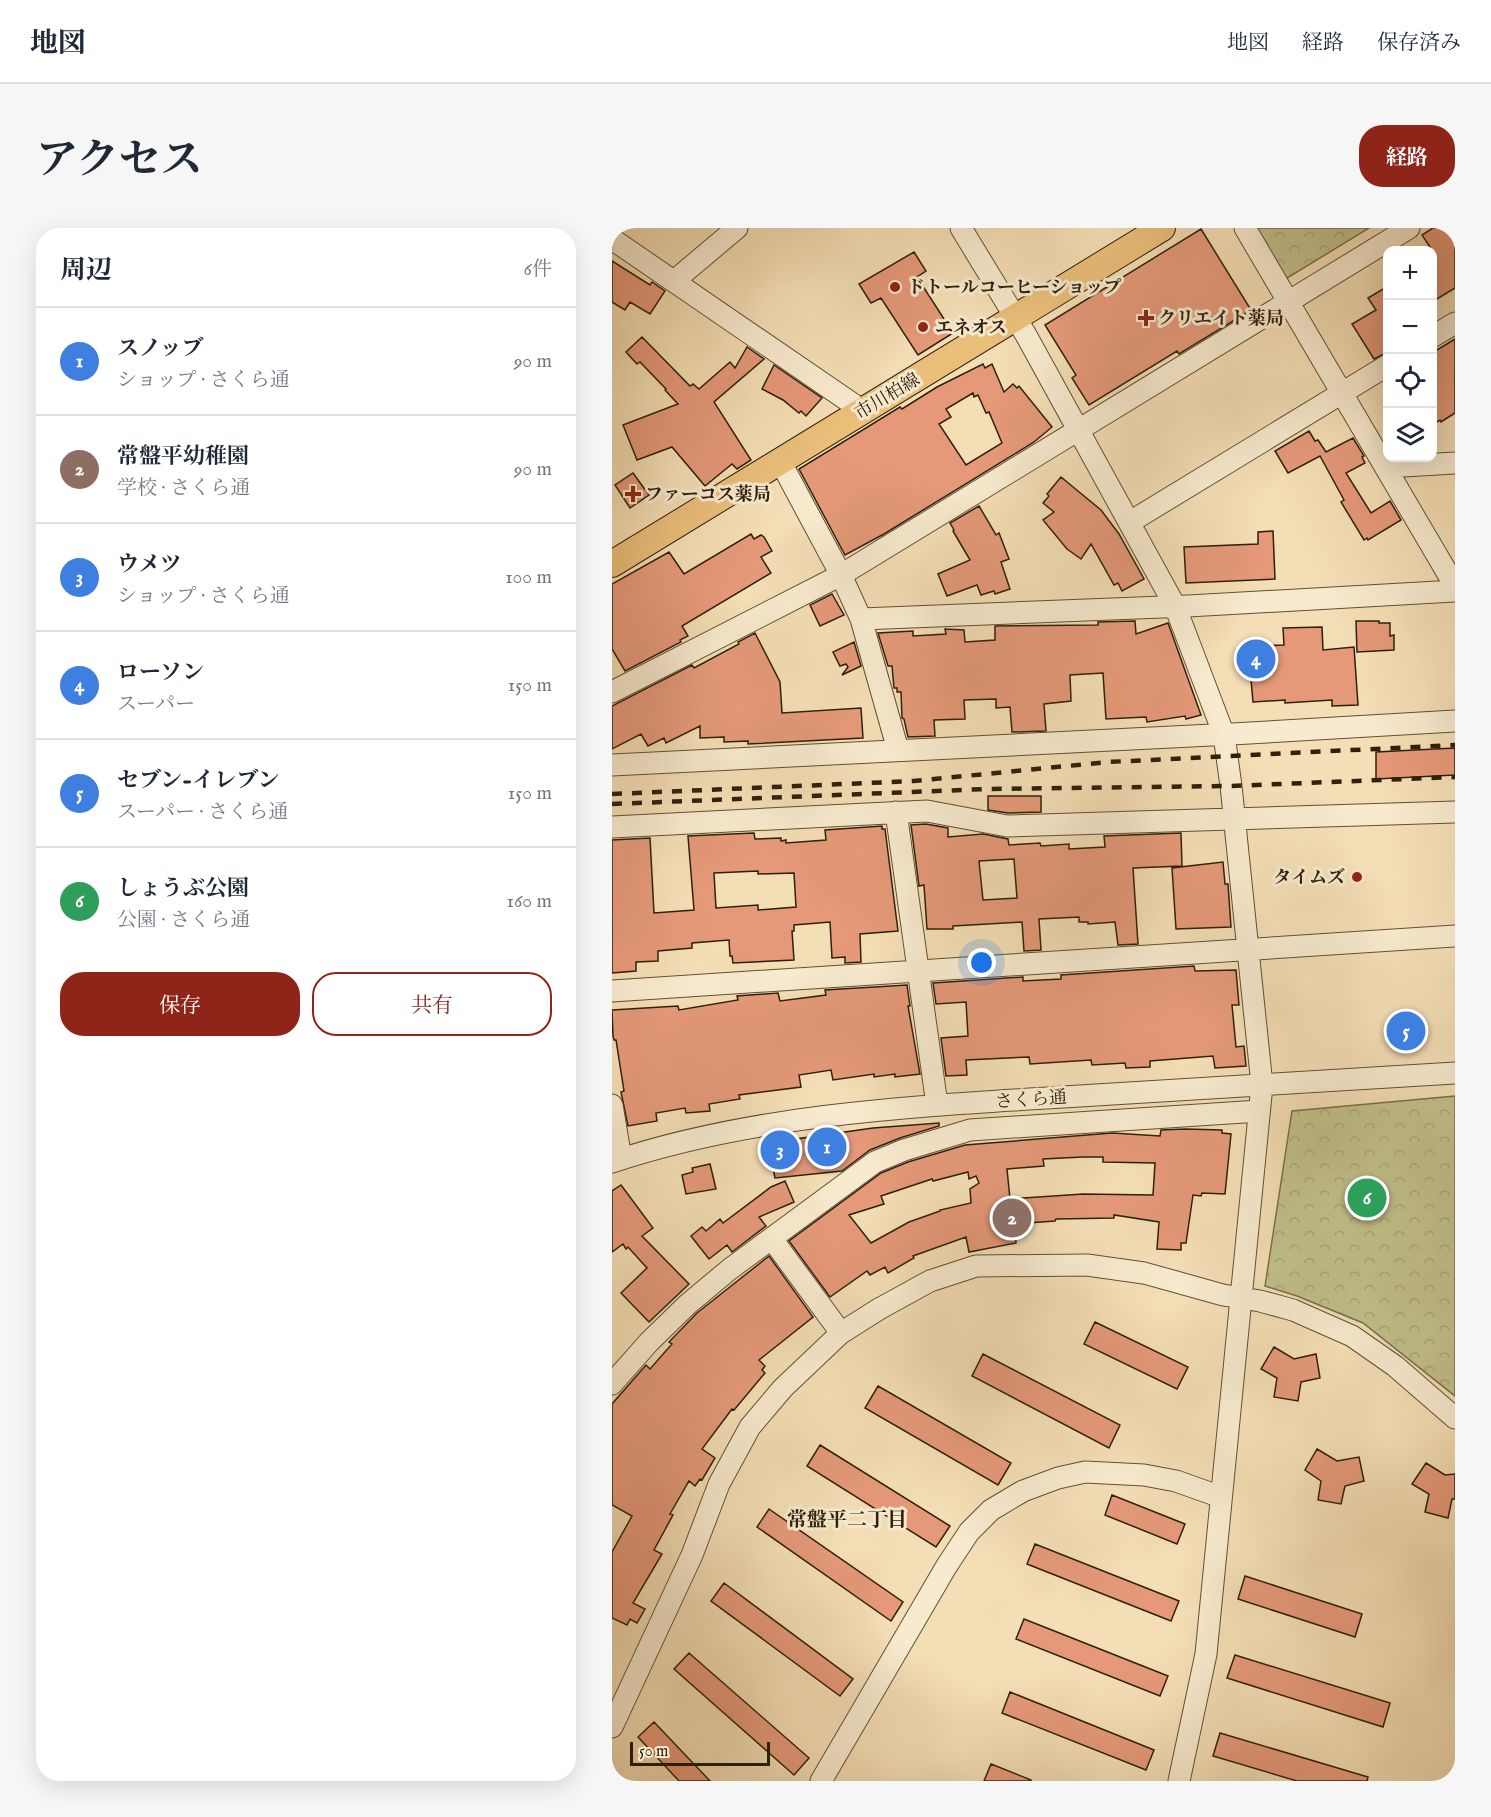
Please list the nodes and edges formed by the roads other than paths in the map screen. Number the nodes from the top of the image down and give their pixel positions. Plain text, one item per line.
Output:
1 (737, 228) edge
2 (961, 228) edge
3 (1162, 228) edge
4 (1245, 228) edge
5 (1408, 228) edge
6 (612, 238) edge
7 (674, 281) junction
8 (1289, 302) junction
9 (1016, 319) junction
10 (1455, 323) edge
11 (1437, 334) edge
12 (1383, 368) edge
13 (1342, 394) junction
14 (863, 411) junction
15 (1079, 431) junction
16 (780, 461) junction
17 (1455, 463) edge
18 (1386, 467) junction
19 (1130, 522) junction
20 (612, 564) edge
21 (842, 575) junction
22 (1455, 586) edge
23 (1455, 591) edge
24 (1175, 606) junction
25 (861, 619) junction
26 (612, 692) edge
27 (1455, 721) edge
28 (1224, 735) junction
29 (898, 750) junction
30 (612, 765) edge
31 (1455, 812) edge
32 (896, 813) junction
33 (1234, 819) junction
34 (612, 827) edge
35 (1455, 936) edge
36 (1248, 950) junction
37 (918, 971) junction
38 (612, 991) edge
39 (1455, 1073) edge
40 (1262, 1085) junction
41 (612, 1105) edge
42 (937, 1105) junction
43 (1259, 1111) junction
44 (616, 1161) edge
45 (772, 1239) junction
46 (1240, 1298) junction
47 (841, 1333) junction
48 (612, 1384) edge
49 (1455, 1418) edge
50 (1221, 1497) junction
51 (612, 1727) edge
52 (821, 1781) edge
53 (1179, 1781) edge

1 - 7 street
2 - 9 street
3 - 9 main road, 市川柏線
4 - 8 street
5 - 8 street
6 - 7 street
7 - 14 street
8 - 13 street
8 - 15 street
9 - 14 main road, 市川柏線
9 - 15 street
10 - 11 street
12 - 13 street
13 - 18 street
13 - 19 street
14 - 16 main road, 市川柏線
15 - 19 street
15 - 21 street
16 - 20 main road, 市川柏線
16 - 21 street
17 - 18 street
18 - 22 street
19 - 24 street
21 - 25 street
21 - 26 street
23 - 24 street
24 - 25 street
24 - 28 street
25 - 29 street
27 - 28 street
28 - 29 street
28 - 33 street
29 - 30 street
31 - 33 street
32 - 33 street
32 - 34 street
32 - 37 street
33 - 36 street
35 - 36 street
36 - 37 street
36 - 40 street
37 - 38 street
37 - 42 street
39 - 40 street, さくら通
40 - 42 street, さくら通
40 - 43 street
41 - 44 street
42 - 44 street, さくら通
43 - 45 street
43 - 46 street
45 - 47 street
45 - 48 street
46 - 47 street
46 - 49 street
46 - 50 street
47 - 51 street
50 - 52 street
50 - 53 street

